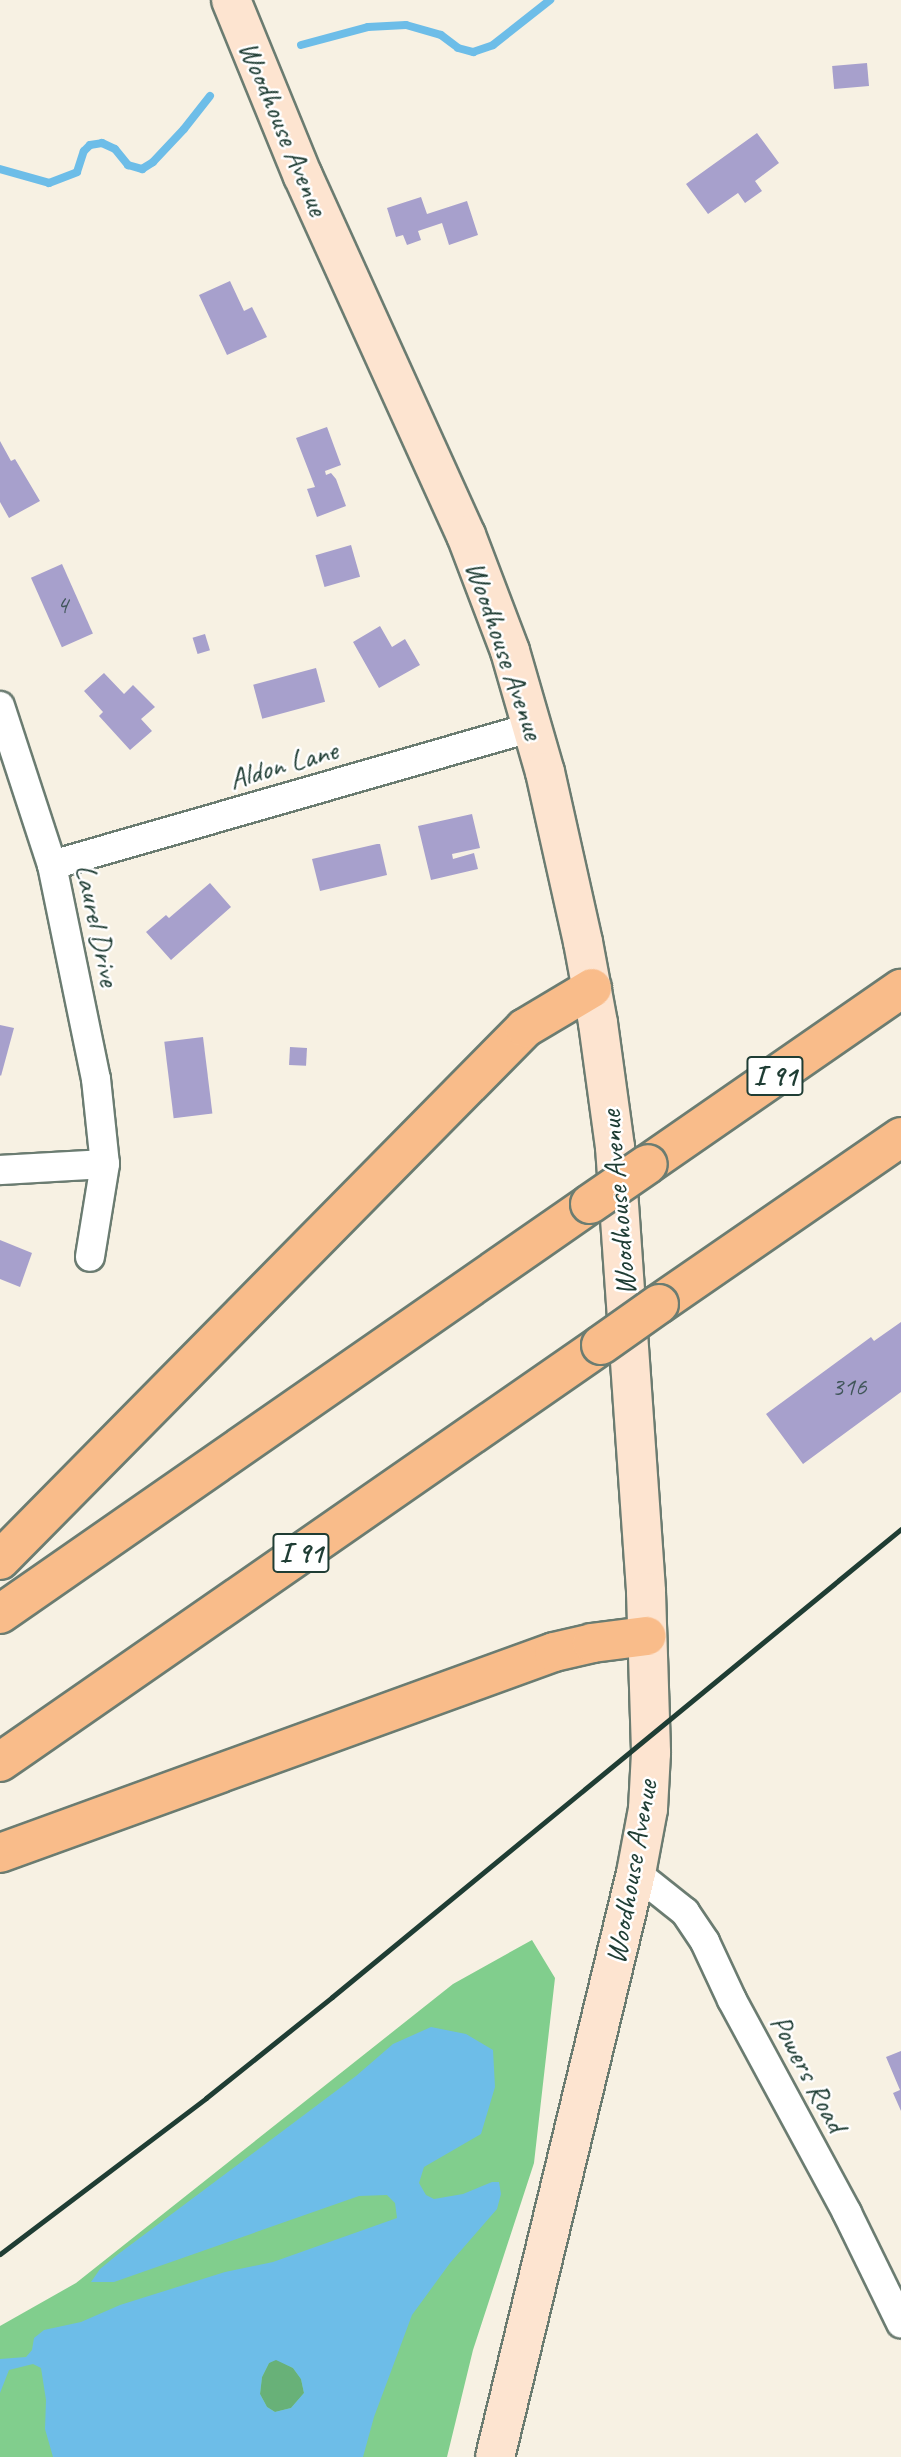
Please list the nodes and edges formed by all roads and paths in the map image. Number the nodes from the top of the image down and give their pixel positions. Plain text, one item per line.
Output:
1 (230, 0) edge
2 (0, 706) edge
3 (533, 727) junction
4 (52, 865) junction
5 (592, 988) junction
6 (901, 989) edge
7 (901, 1137) edge
8 (105, 1164) junction
9 (0, 1170) edge
10 (90, 1257) dead end
11 (0, 1560) edge
12 (0, 1614) edge
13 (648, 1636) junction
14 (0, 1762) edge
15 (0, 1853) edge
16 (636, 1873) junction
17 (901, 2323) edge
18 (495, 2457) edge

1 - 3 main road, Woodhouse Avenue
2 - 4 street, Laurel Drive
3 - 4 street, Aldon Lane
3 - 5 main road, Woodhouse Avenue
4 - 8 street, Laurel Drive
5 - 11 highway
5 - 13 main road, Woodhouse Avenue
6 - 12 highway, I 91, bridge
7 - 14 highway, I 91, bridge
8 - 9 street
8 - 10 street, Laurel Drive
13 - 15 highway
13 - 16 main road, Woodhouse Avenue
16 - 17 street, Powers Road
16 - 18 main road, Woodhouse Avenue

